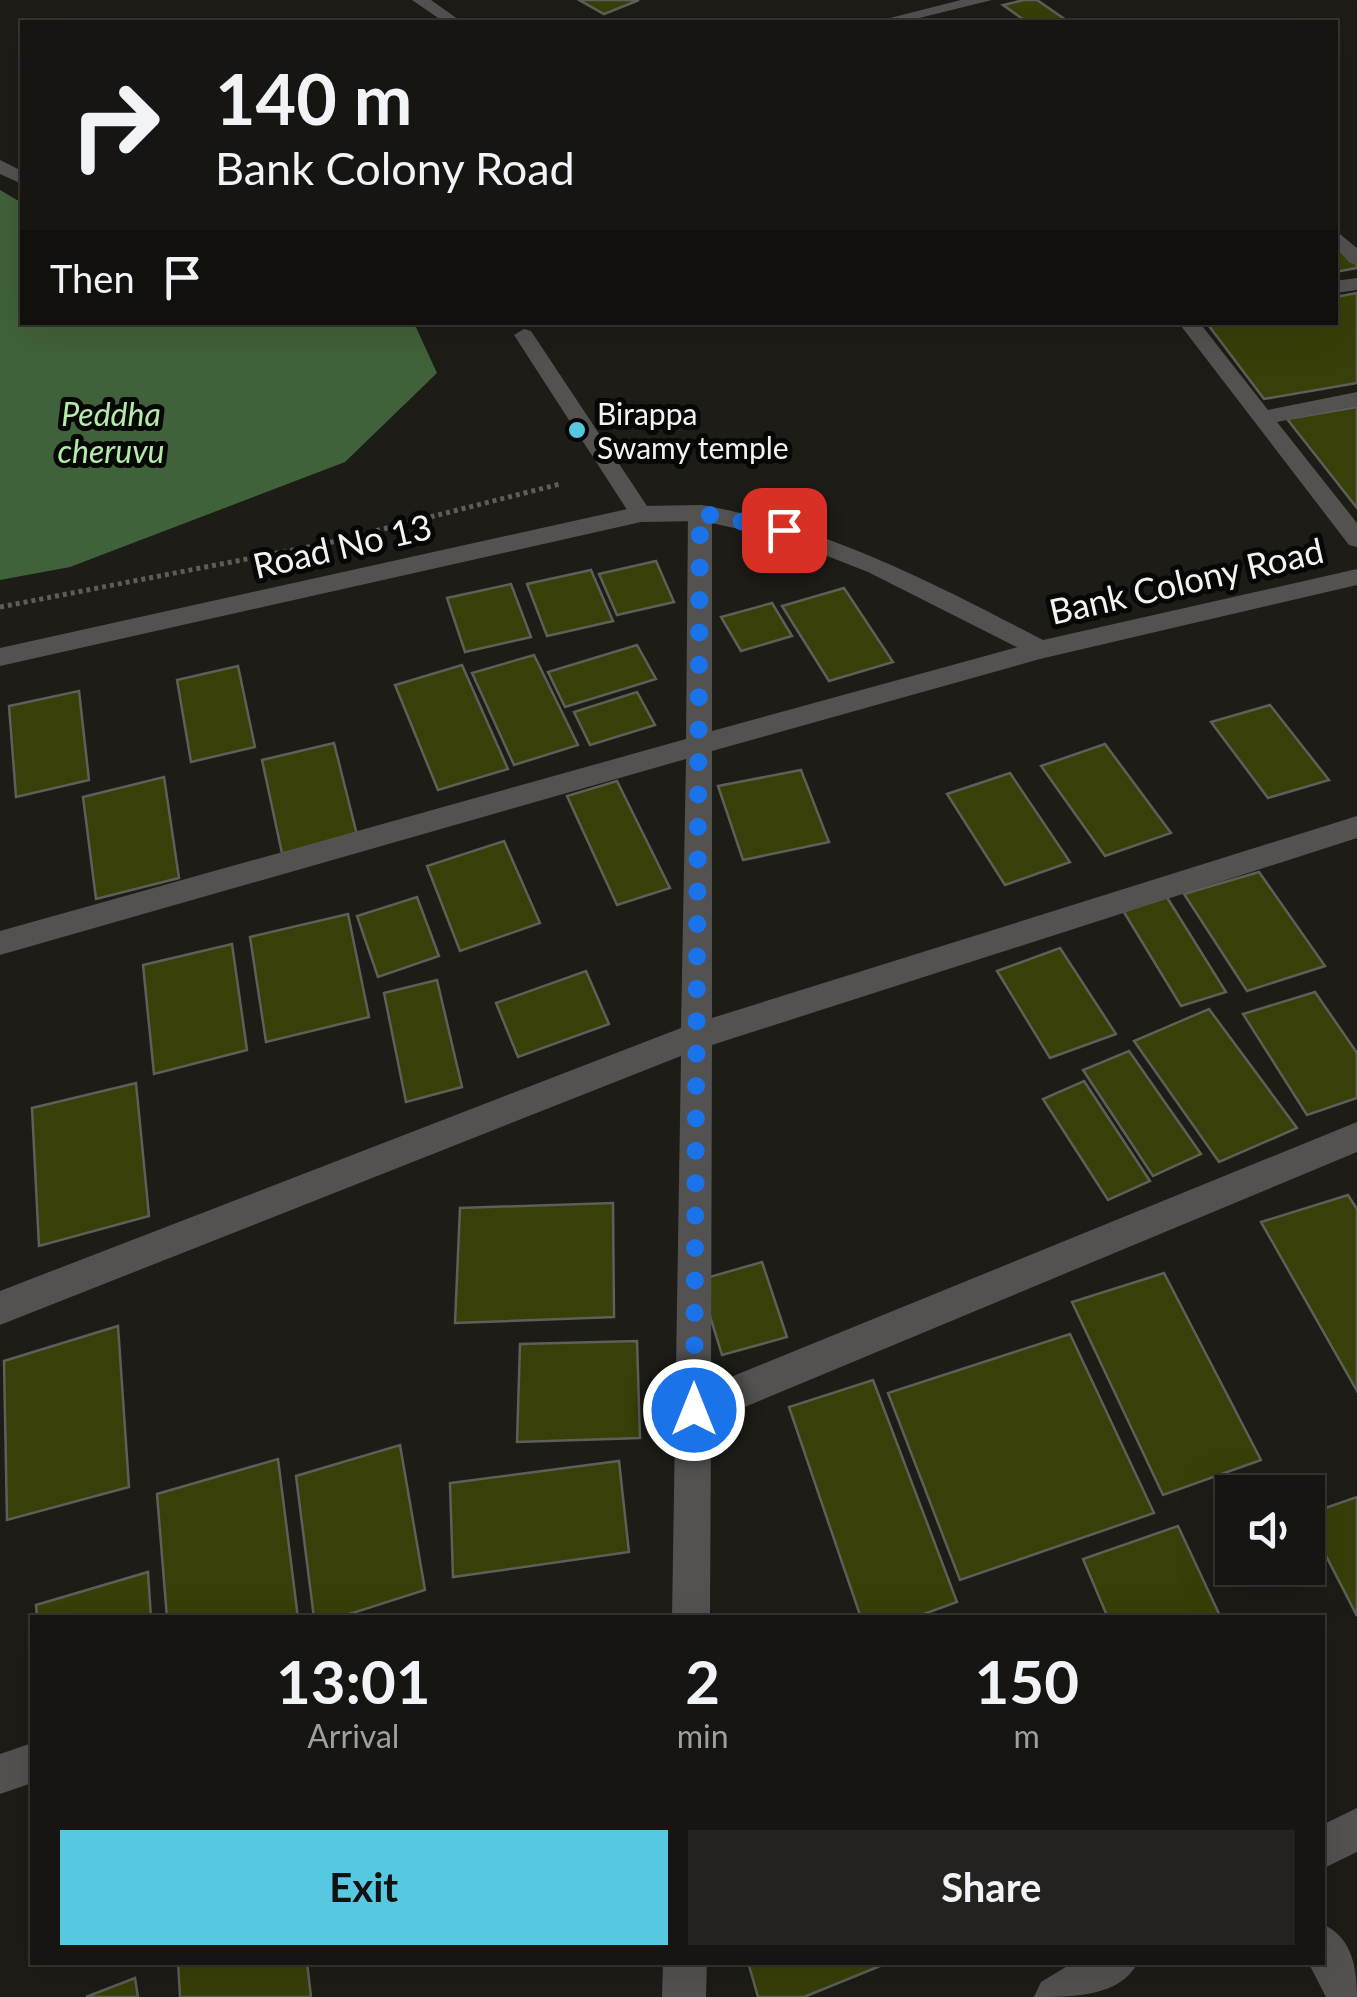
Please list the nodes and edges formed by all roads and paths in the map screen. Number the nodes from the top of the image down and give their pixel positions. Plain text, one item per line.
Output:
1 (420, 0) edge
2 (984, 0) edge
3 (451, 20) edge
4 (891, 20) edge
5 (1338, 239) edge
6 (1357, 260) edge
7 (1190, 325) edge
8 (524, 335) dead end
9 (1357, 398) edge
10 (1261, 418) junction
11 (560, 484) dead end
12 (700, 513) junction
13 (641, 514) junction
14 (1354, 530) edge
15 (1357, 577) edge
16 (0, 607) edge
17 (1040, 650) junction
18 (0, 658) edge
19 (699, 745) junction
20 (1357, 827) edge
21 (0, 943) edge
22 (694, 1037) junction
23 (1357, 1138) edge
24 (0, 1308) edge
25 (694, 1410) junction
26 (690, 1615) edge
27 (30, 1764) edge
28 (0, 1774) edge
29 (1357, 1829) edge
30 (1325, 1846) edge
31 (1325, 1951) edge
32 (684, 1965) edge
33 (1112, 1965) edge
34 (684, 1997) edge
35 (1056, 1997) edge
36 (1349, 1997) edge

1 - 3 street
2 - 4 street
5 - 6 street
7 - 10 street
8 - 13 lane
9 - 10 street
10 - 14 street
11 - 16 path
12 - 13 street, Road No 13
12 - 17 street, Bank Colony Road
12 - 19 street
13 - 18 street, Road No 13
15 - 17 street, Bank Colony Road
17 - 19 street
19 - 21 street
19 - 22 street
20 - 22 street
22 - 24 street
22 - 25 street
23 - 25 street
25 - 26 street
27 - 28 street
29 - 30 street
31 - 36 street
32 - 34 street
33 - 35 street

